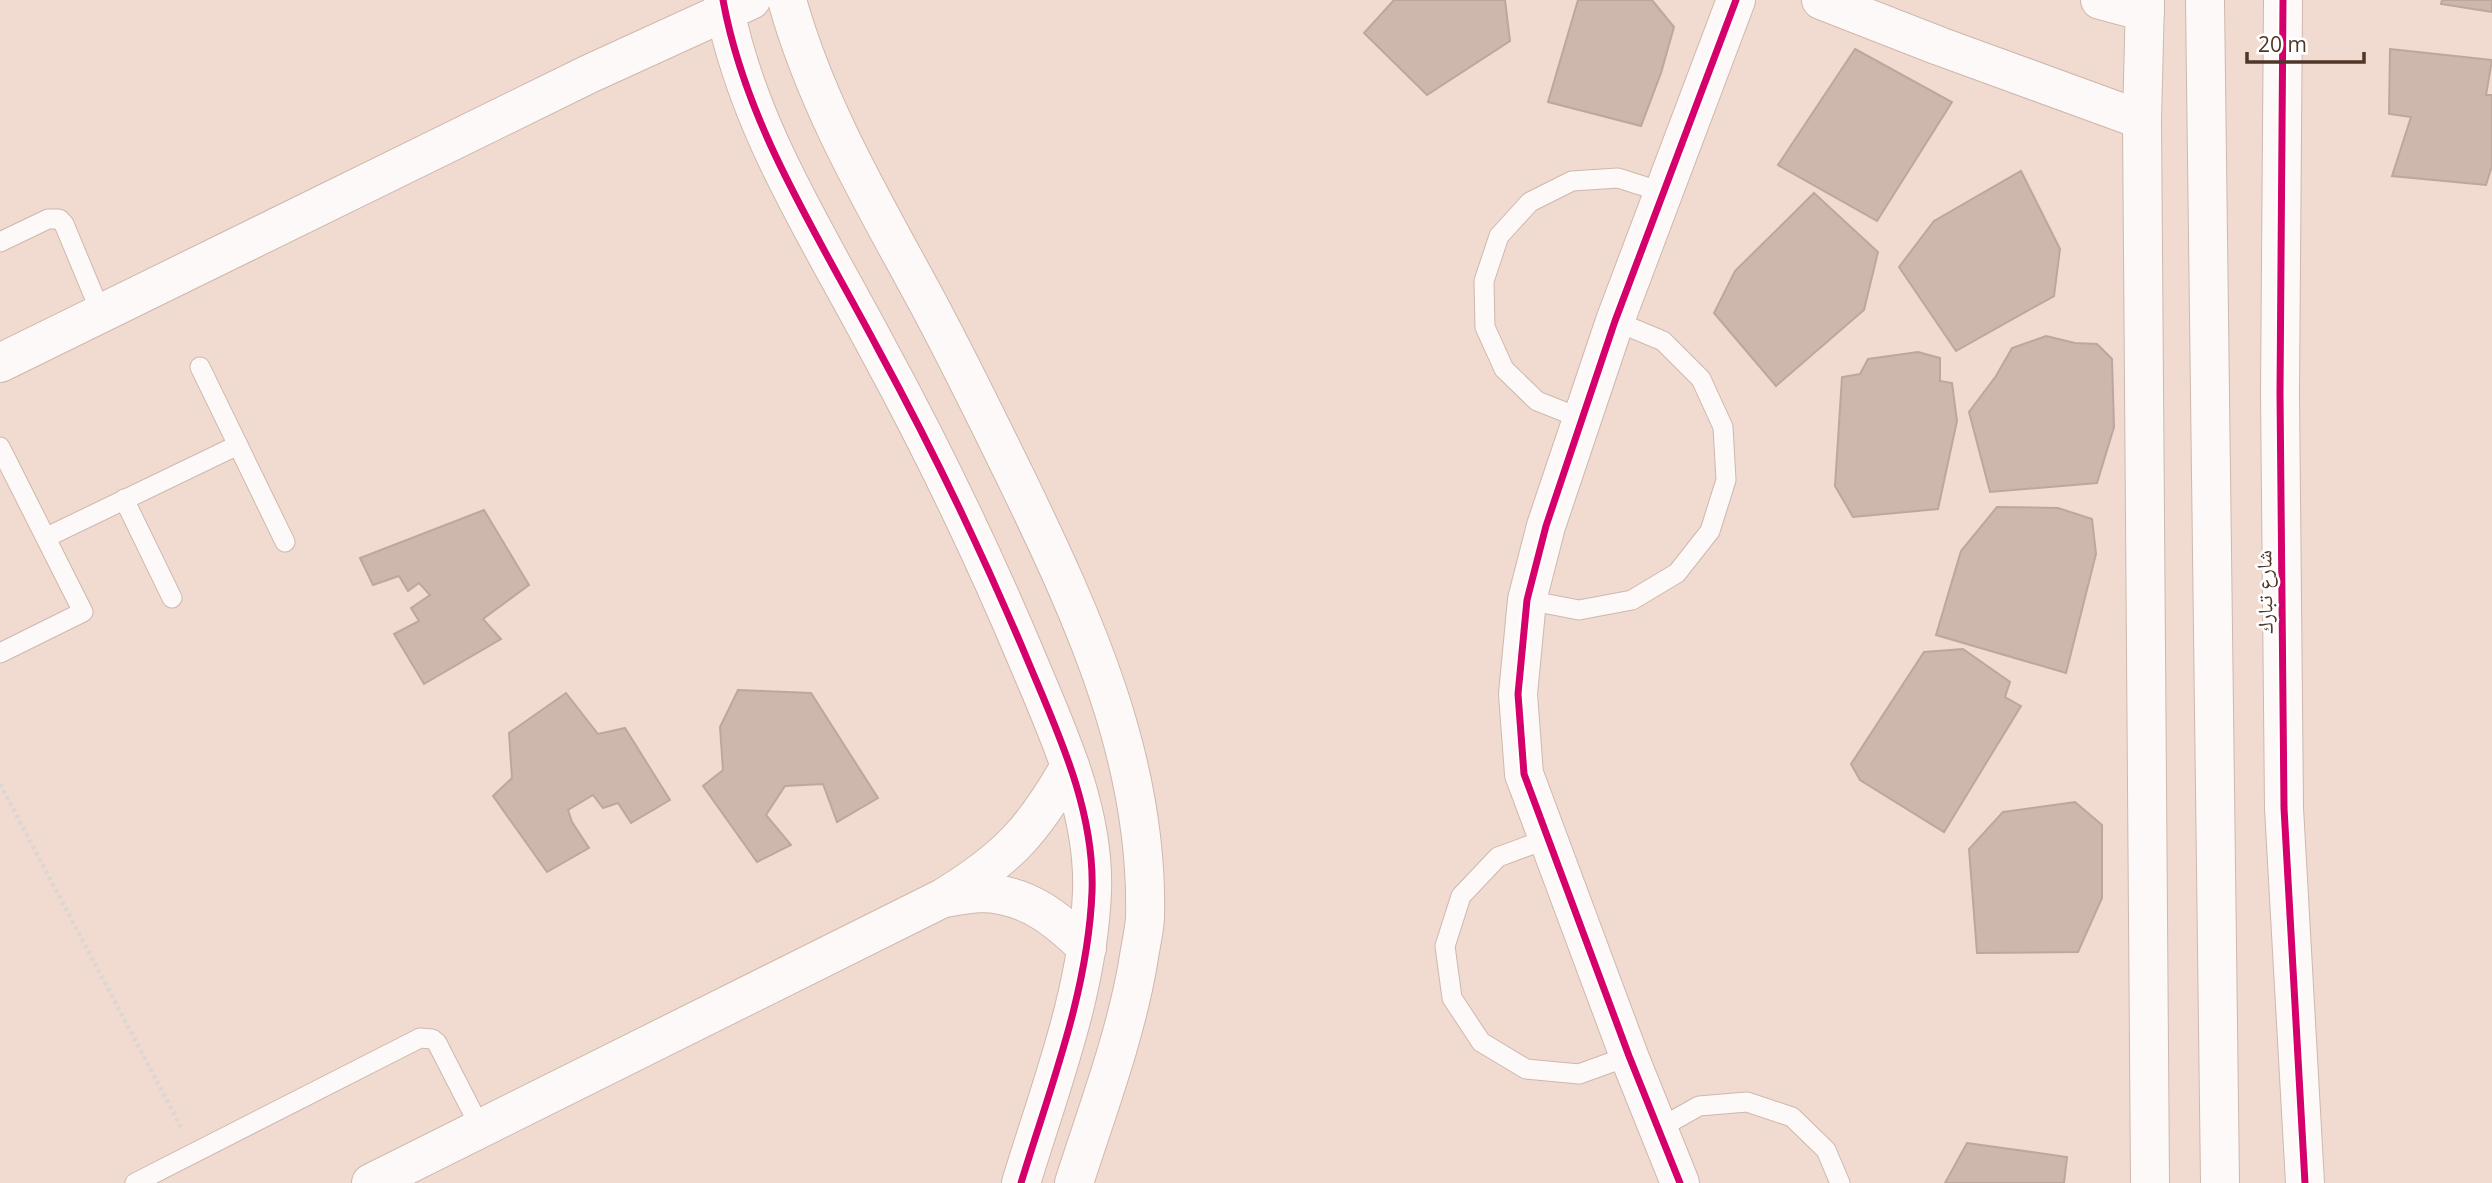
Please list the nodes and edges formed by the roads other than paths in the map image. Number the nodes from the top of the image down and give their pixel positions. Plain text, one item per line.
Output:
1 (787, 0) edge
2 (1737, 0) edge
3 (1821, 0) edge
4 (2100, 0) edge
5 (2205, 0) edge
6 (2283, 0) edge
7 (733, 4) edge
8 (2145, 6) edge
9 (2142, 120) junction
10 (1662, 192) junction
11 (0, 242) edge
12 (101, 313) junction
13 (1615, 321) junction
14 (0, 363) edge
15 (200, 367) dead end
16 (1580, 418) junction
17 (238, 445) junction
18 (0, 447) edge
19 (124, 499) junction
20 (47, 537) junction
21 (285, 542) dead end
22 (172, 598) dead end
23 (1527, 600) junction
24 (0, 653) edge
25 (1117, 721) junction
26 (1066, 753) junction
27 (1547, 839) junction
28 (943, 898) junction
29 (1087, 948) junction
30 (1629, 1056) junction
31 (480, 1127) junction
32 (1658, 1129) junction
33 (135, 1183) edge
34 (371, 1183) edge
35 (1021, 1183) edge
36 (1074, 1183) edge
37 (1680, 1183) edge
38 (1840, 1183) edge
39 (2150, 1183) edge
40 (2220, 1183) edge
41 (2305, 1183) edge

1 - 25 street
2 - 10 street
3 - 9 street
4 - 8 street
5 - 40 street
6 - 41 street, شارع تبارك
7 - 12 street
7 - 26 street
8 - 9 street
9 - 39 street
10 - 13 street
10 - 16 lane
11 - 12 lane
12 - 14 street
13 - 16 street
13 - 23 lane
15 - 17 lane
16 - 23 street
17 - 19 lane
17 - 21 lane
18 - 20 lane
19 - 20 lane
19 - 22 lane
20 - 24 lane
23 - 27 street
25 - 26 street
25 - 36 street
26 - 28 street
26 - 29 street
27 - 30 street
27 - 30 lane
28 - 29 street
28 - 31 street
29 - 35 street
30 - 32 street
31 - 33 lane
31 - 34 street
32 - 37 street
32 - 38 lane

